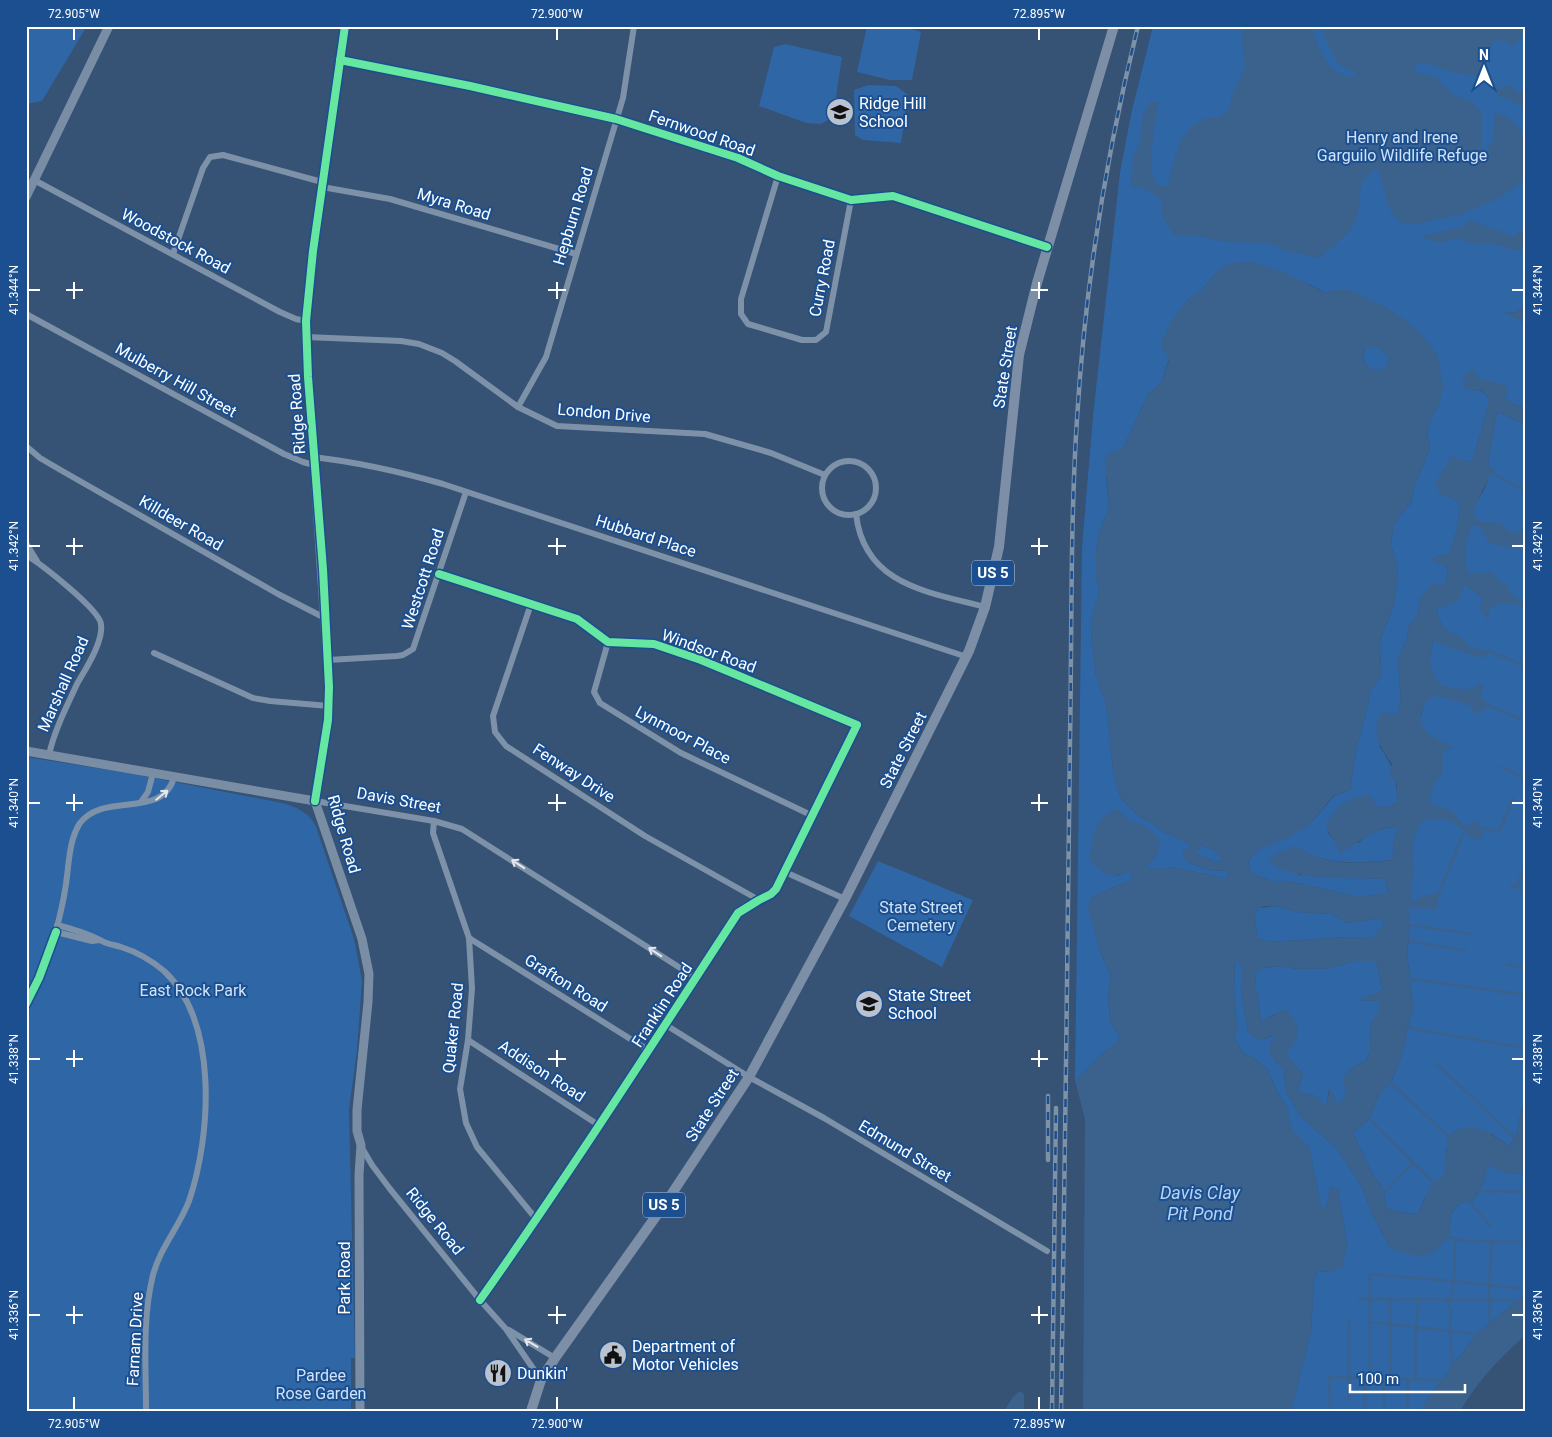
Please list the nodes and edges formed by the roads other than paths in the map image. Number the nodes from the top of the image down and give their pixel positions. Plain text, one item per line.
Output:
1 (109, 26) edge
2 (345, 26) edge
3 (634, 26) edge
4 (1114, 26) edge
5 (340, 60) junction
6 (616, 119) junction
7 (778, 176) junction
8 (34, 180) junction
9 (322, 184) junction
10 (26, 197) edge
11 (851, 200) junction
12 (1047, 247) junction
13 (173, 254) junction
14 (576, 254) junction
15 (26, 314) edge
16 (306, 321) junction
17 (306, 337) junction
18 (518, 407) junction
19 (26, 446) edge
20 (314, 461) junction
21 (825, 475) junction
22 (466, 492) junction
23 (856, 514) junction
24 (26, 543) edge
25 (26, 555) edge
26 (37, 562) junction
27 (439, 574) junction
28 (532, 604) junction
29 (984, 607) junction
30 (325, 618) junction
31 (608, 642) junction
32 (154, 653) dead end
33 (967, 657) junction
34 (328, 660) junction
35 (329, 706) junction
36 (857, 725) joint
37 (26, 751) edge
38 (49, 755) junction
39 (153, 773) junction
40 (174, 777) junction
41 (315, 801) junction
42 (141, 802) junction
43 (813, 816) junction
44 (434, 821) junction
45 (785, 872) junction
46 (845, 899) junction
47 (759, 900) junction
48 (469, 938) junction
49 (696, 978) junction
50 (666, 1025) junction
51 (468, 1040) junction
52 (648, 1050) junction
53 (749, 1077) junction
54 (600, 1126) junction
55 (361, 1146) junction
56 (537, 1220) junction
57 (1047, 1251) dead end
58 (480, 1300) junction
59 (506, 1329) junction
60 (555, 1358) junction
61 (541, 1380) junction
62 (146, 1411) edge
63 (360, 1411) edge
64 (531, 1411) edge

1 - 8 main road
2 - 5 main road, Ridge Road
3 - 6 street, Hepburn Road
4 - 12 main road, State Street / US 5
5 - 6 street, Fernwood Road
5 - 9 main road, Ridge Road
6 - 7 street, Fernwood Road
6 - 14 street, Hepburn Road
7 - 11 street, Fernwood Road
7 - 11 street, Curry Road
8 - 10 main road
8 - 13 street, Woodstock Road
9 - 13 street, Myra Road
9 - 14 street, Myra Road
9 - 16 main road, Ridge Road
11 - 12 street, Fernwood Road
12 - 29 main road, State Street / US 5
13 - 16 street, Woodstock Road
14 - 18 street, Hepburn Road
15 - 20 street, Mulberry Hill Street
16 - 17 main road, Ridge Road
17 - 18 street, London Drive
17 - 20 main road, Ridge Road
18 - 21 street, London Drive
19 - 30 street, Killdeer Road
20 - 22 street, Hubbard Place
20 - 30 main road, Ridge Road
21 - 23 street
21 - 23 street
22 - 27 street, Westcott Road
22 - 33 street, Hubbard Place
23 - 29 street
24 - 26 street, Marshall Road
25 - 26 street, Marshall Road
26 - 38 street, Marshall Road
27 - 28 street
27 - 34 street, Westcott Road
28 - 31 street
28 - 47 street, Fenway Drive
29 - 33 main road, State Street / US 5
30 - 34 main road, Ridge Road
31 - 36 street, Windsor Road
31 - 43 street, Lynmoor Place
32 - 35 street
33 - 46 main road, State Street / US 5
34 - 35 main road, Ridge Road
35 - 41 main road, Ridge Road
36 - 43 street, Franklin Road
37 - 38 main road, Davis Street
38 - 39 main road, Davis Street
39 - 40 main road, Davis Street
39 - 42 street
40 - 41 main road, Davis Street
42 -> 40 street
41 - 44 street, Davis Street
41 - 55 main road, Ridge Road
42 - 62 street, Farnam Drive
43 - 45 street, Franklin Road
44 - 48 street, Quaker Road
49 -> 44 street, Davis Street
45 - 46 street
45 - 47 street, Franklin Road
46 - 53 main road, State Street / US 5
47 - 49 street, Franklin Road
48 - 51 street, Quaker Road
48 - 52 street, Grafton Road
49 - 50 street, Franklin Road
50 - 52 street, Franklin Road
50 - 53 street, Edmund Street
51 - 54 street, Addison Road
51 - 56 street, Quaker Road
52 - 54 street, Franklin Road
53 - 57 street, Edmund Street
53 - 60 main road, State Street / US 5
54 - 56 street, Franklin Road
55 - 58 street, Ridge Road
55 - 63 main road, Park Road
56 - 58 street, Franklin Road
58 - 59 street, Ridge Road
60 -> 59 street, Ridge Road
59 - 61 street, Ridge Road
60 - 61 main road, State Street / US 5
61 - 64 main road, State Street / US 5

